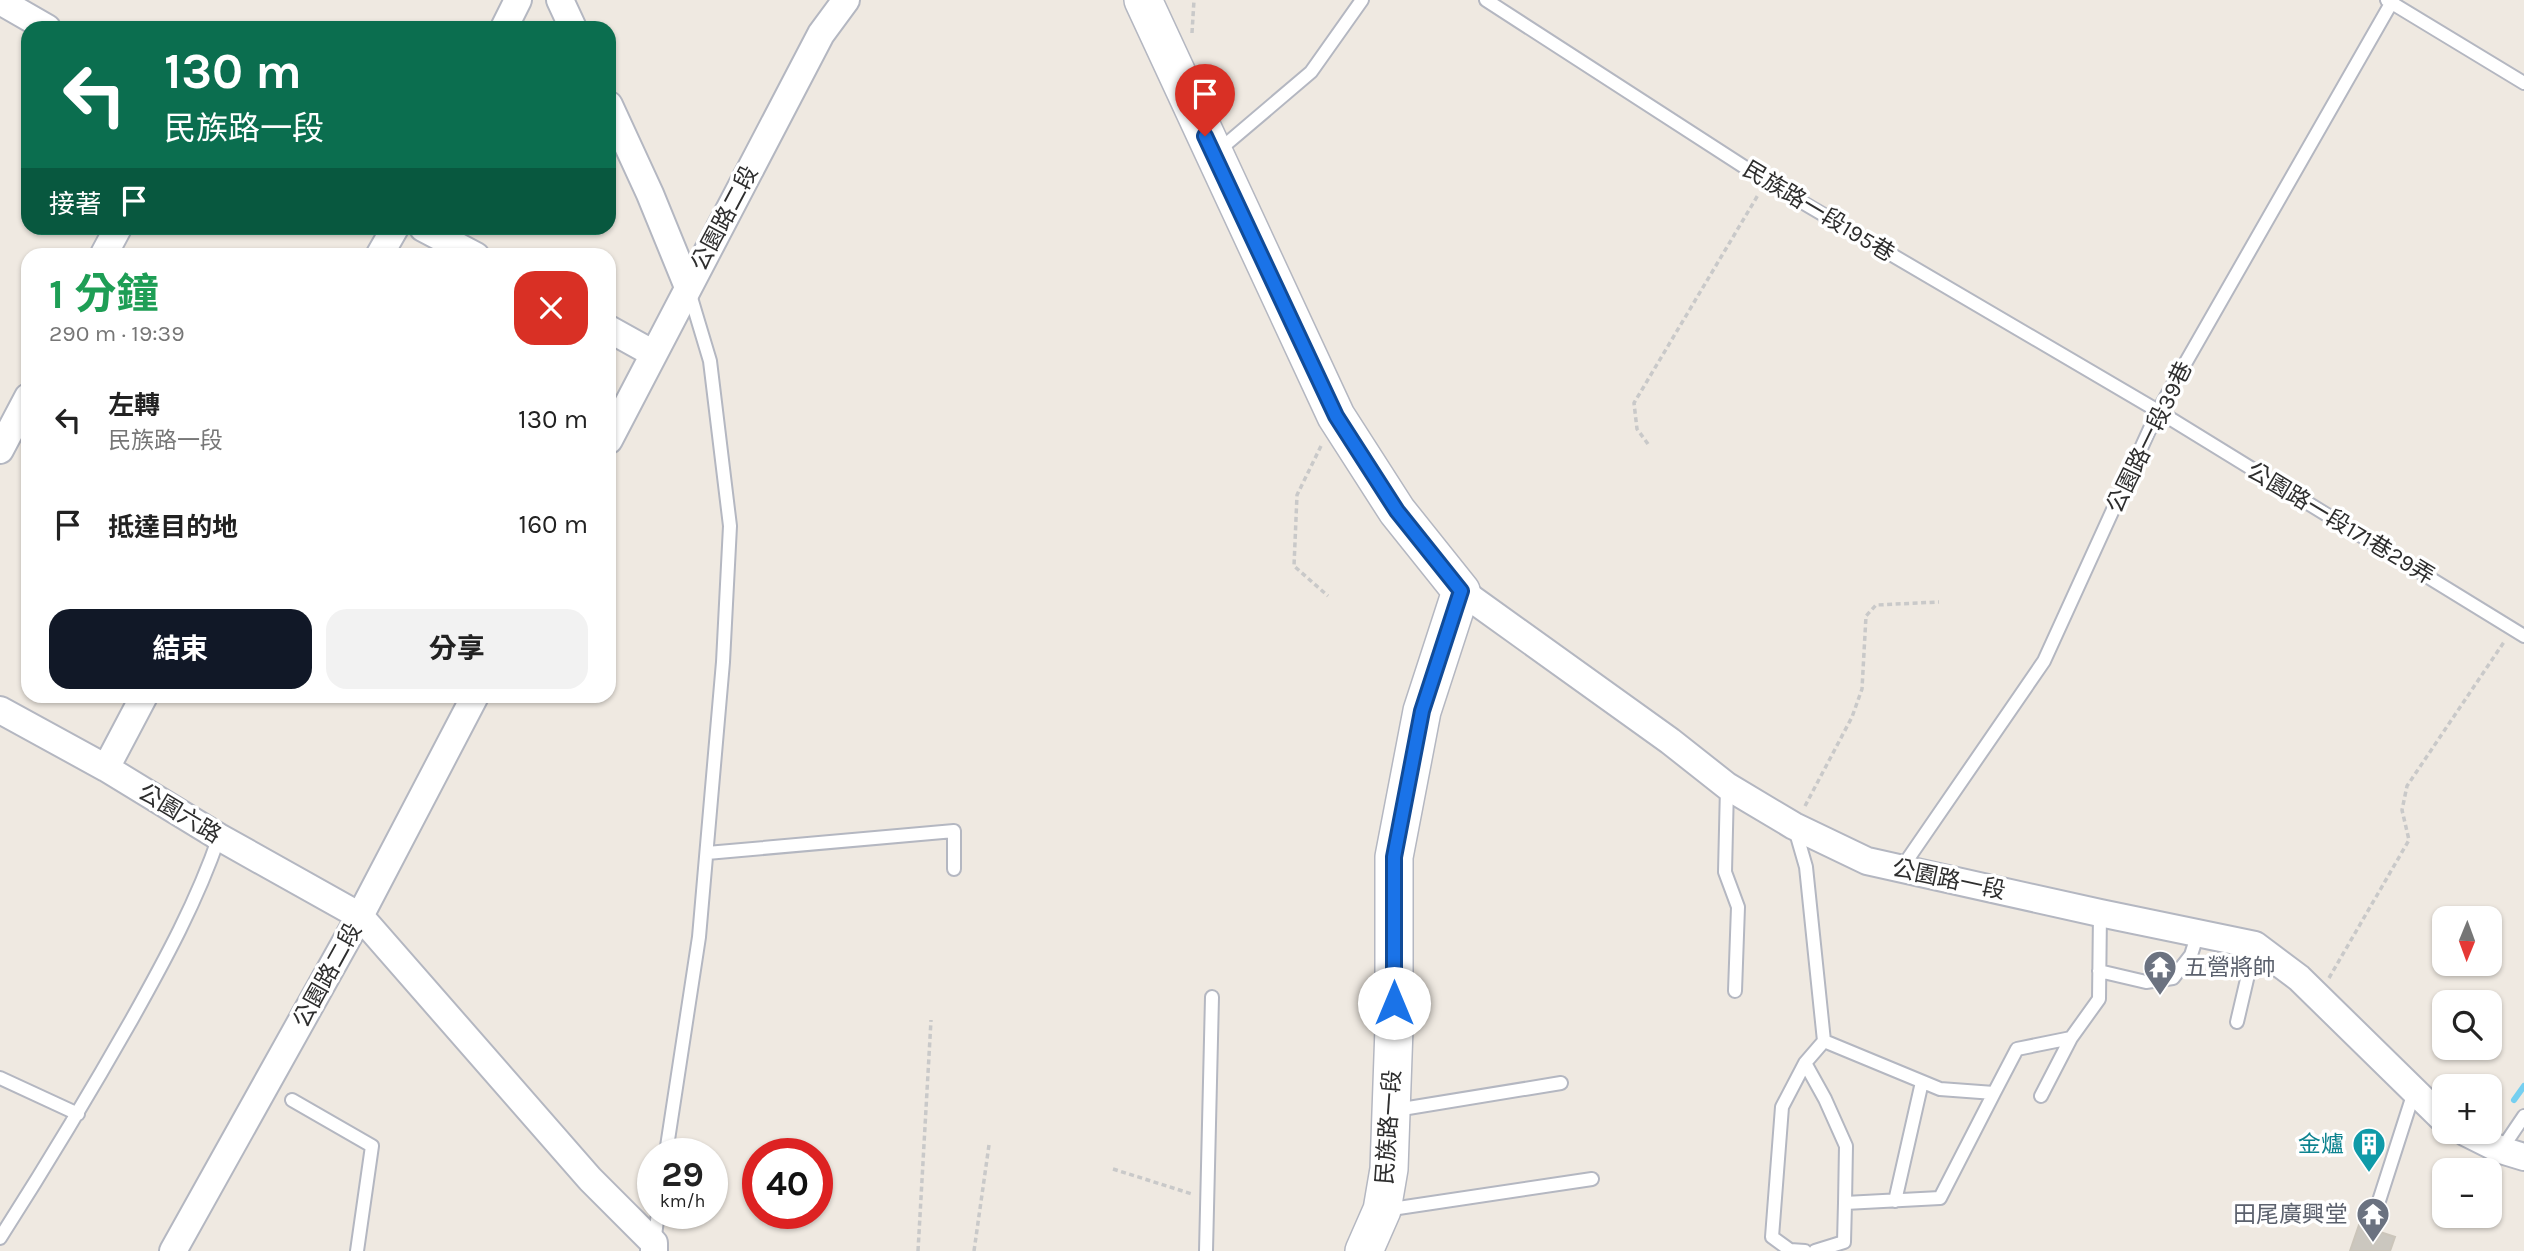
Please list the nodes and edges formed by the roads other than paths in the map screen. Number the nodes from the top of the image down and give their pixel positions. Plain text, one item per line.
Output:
1 (518, 0) edge
2 (560, 0) edge
3 (846, 0) edge
4 (1143, 0) edge
5 (1362, 0) edge
6 (1486, 0) edge
7 (0, 1) edge
8 (2391, 1) edge
9 (35, 21) edge
10 (508, 21) edge
11 (570, 21) edge
12 (2524, 83) edge
13 (616, 120) edge
14 (1213, 155) junction
15 (436, 235) edge
16 (461, 248) edge
17 (688, 287) junction
18 (616, 333) edge
19 (654, 354) junction
20 (21, 410) edge
21 (2158, 411) junction
22 (616, 427) edge
23 (0, 450) edge
24 (1461, 591) junction
25 (2519, 632) edge
26 (140, 703) edge
27 (471, 703) edge
28 (0, 709) edge
29 (106, 768) junction
30 (1727, 786) junction
31 (1794, 825) junction
32 (219, 836) junction
33 (706, 853) junction
34 (954, 869) dead end
35 (1900, 869) junction
36 (2100, 913) junction
37 (360, 916) junction
38 (2198, 933) junction
39 (2255, 945) junction
40 (2099, 971) junction
41 (1735, 990) dead end
42 (1212, 998) dead end
43 (2237, 1022) dead end
44 (2071, 1038) junction
45 (1824, 1041) junction
46 (1805, 1063) junction
47 (0, 1078) edge
48 (1922, 1082) junction
49 (1561, 1083) dead end
50 (2414, 1091) junction
51 (1994, 1093) junction
52 (2041, 1096) dead end
53 (292, 1100) dead end
54 (2432, 1108) edge
55 (1391, 1111) junction
56 (78, 1114) junction
57 (2524, 1116) edge
58 (668, 1138) edge
59 (2492, 1144) edge
60 (2513, 1153) edge
61 (1592, 1180) dead end
62 (1895, 1201) junction
63 (1845, 1203) junction
64 (2378, 1203) dead end
65 (1381, 1210) junction
66 (658, 1229) edge
67 (0, 1238) edge
68 (658, 1248) edge
69 (173, 1251) edge
70 (357, 1251) edge
71 (1206, 1251) edge
72 (1364, 1251) edge
73 (1805, 1251) edge
74 (1815, 1251) edge

1 - 10 street
2 - 11 street
3 - 17 street, 公園路二段
4 - 14 street
5 - 14 lane
6 - 21 lane, 民族路一段195巷
7 - 9 street
8 - 12 lane
8 - 21 lane, 公園路一段39巷
13 - 17 street
14 - 24 street
15 - 16 street
17 - 19 street, 公園路二段
17 - 33 lane
18 - 19 street
19 - 22 street, 公園路二段
20 - 23 street
21 - 25 lane, 公園路一段171巷29弄
21 - 35 lane, 公園路一段39巷
24 - 30 street, 公園路一段
24 - 55 street, 民族路一段
26 - 29 street
27 - 37 street, 公園路二段
28 - 29 street, 公園六路
29 - 32 street, 公園六路
30 - 31 street, 公園路一段
30 - 41 lane
31 - 35 street, 公園路一段
31 - 45 lane
32 - 37 street, 公園六路
32 - 56 lane
33 - 34 lane
33 - 58 lane
35 - 36 street, 公園路一段
36 - 38 street, 公園路一段
36 - 40 lane
37 - 68 street, 公園六路
37 - 69 street, 公園路二段
38 - 39 street, 公園路一段
38 - 40 lane
39 - 43 lane
39 - 50 street, 公園路一段
40 - 44 lane
42 - 71 lane
44 - 51 lane
44 - 52 lane
45 - 46 lane
45 - 48 lane
46 - 63 lane
46 - 73 lane
47 - 56 lane
48 - 51 lane
48 - 62 lane
49 - 55 lane
50 - 54 street, 公園路一段
50 - 64 lane
51 - 62 lane
53 - 70 lane
55 - 65 street, 民族路一段
56 - 67 lane
57 - 60 lane
59 - 60 street
61 - 65 lane
62 - 63 lane
63 - 74 lane
65 - 72 street, 民族路一段
66 - 68 lane

